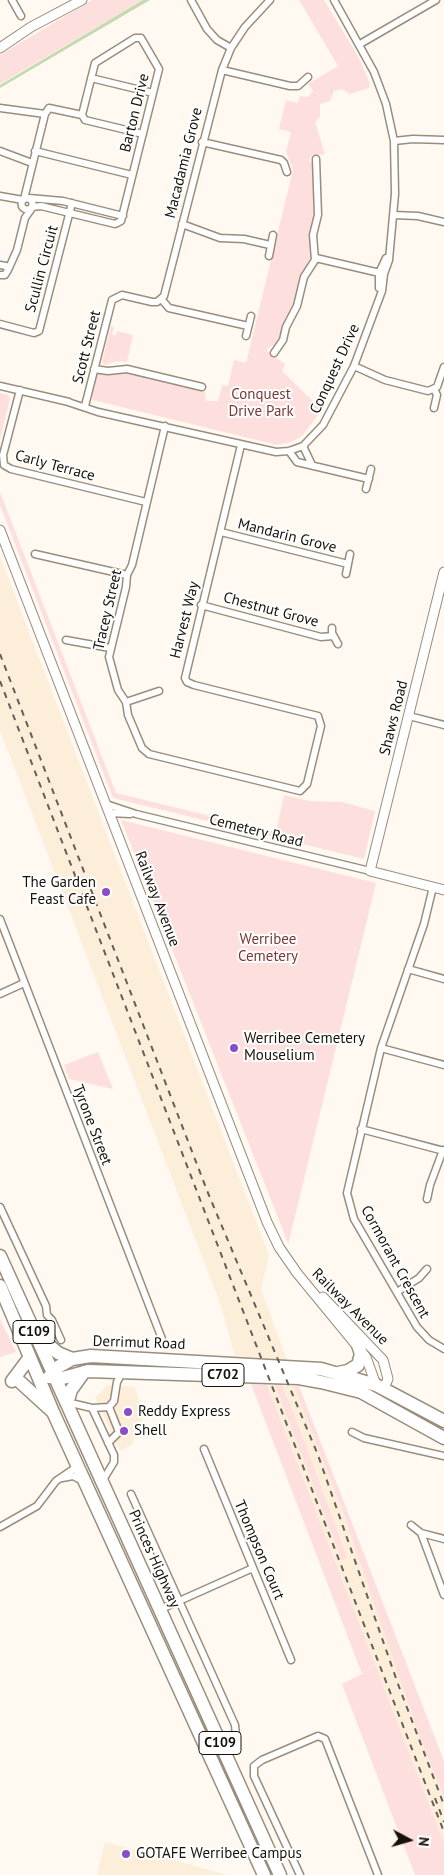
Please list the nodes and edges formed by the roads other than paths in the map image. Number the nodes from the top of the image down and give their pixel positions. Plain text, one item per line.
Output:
1 (12, 0) edge
2 (82, 0) edge
3 (191, 0) edge
4 (270, 0) edge
5 (334, 0) edge
6 (436, 0) edge
7 (21, 16) dead end
8 (360, 44) junction
9 (0, 48) edge
10 (231, 48) junction
11 (222, 70) junction
12 (308, 76) dead end
13 (90, 78) junction
14 (153, 93) junction
15 (0, 108) edge
16 (47, 111) junction
17 (82, 115) junction
18 (143, 134) junction
19 (444, 140) edge
20 (394, 141) junction
21 (202, 142) junction
22 (35, 151) junction
23 (0, 152) edge
24 (316, 158) dead end
25 (32, 163) junction
26 (287, 172) dead end
27 (132, 175) junction
28 (0, 196) edge
29 (25, 201) junction
30 (72, 204) junction
31 (32, 207) junction
32 (70, 213) junction
33 (394, 214) junction
34 (122, 216) junction
35 (25, 218) junction
36 (444, 222) edge
37 (182, 224) junction
38 (272, 235) dead end
39 (270, 245) junction
40 (269, 256) dead end
41 (14, 258) junction
42 (316, 258) junction
43 (1, 265) edge
44 (8, 270) junction
45 (381, 274) junction
46 (0, 275) edge
47 (162, 300) junction
48 (251, 316) dead end
49 (0, 324) edge
50 (248, 326) junction
51 (246, 336) dead end
52 (274, 353) dead end
53 (354, 366) junction
54 (444, 367) edge
55 (94, 370) junction
56 (0, 386) edge
57 (202, 387) dead end
58 (434, 389) junction
59 (20, 390) junction
60 (86, 404) junction
61 (434, 408) dead end
62 (164, 426) junction
63 (241, 445) junction
64 (303, 446) junction
65 (289, 451) junction
66 (312, 465) junction
67 (371, 469) dead end
68 (369, 480) junction
69 (366, 489) dead end
70 (146, 502) junction
71 (0, 530) edge
72 (221, 532) junction
73 (35, 554) dead end
74 (350, 554) dead end
75 (348, 564) junction
76 (444, 572) edge
77 (346, 574) dead end
78 (126, 575) junction
79 (202, 605) junction
80 (332, 628) dead end
81 (334, 636) junction
82 (66, 640) dead end
83 (338, 644) dead end
84 (110, 648) junction
85 (159, 691) dead end
86 (126, 702) junction
87 (409, 716) junction
88 (444, 725) edge
89 (303, 790) joint
90 (108, 809) junction
91 (370, 871) junction
92 (433, 887) junction
93 (444, 890) edge
94 (0, 919) edge
95 (408, 969) junction
96 (444, 979) edge
97 (24, 983) junction
98 (0, 994) edge
99 (382, 1048) junction
100 (444, 1065) edge
101 (362, 1129) junction
102 (443, 1150) edge
103 (428, 1199) dead end
104 (1, 1214) edge
105 (0, 1256) edge
106 (428, 1269) dead end
107 (297, 1273) junction
108 (0, 1286) edge
109 (397, 1292) junction
110 (34, 1332) junction
111 (162, 1339) dead end
112 (61, 1340) dead end
113 (358, 1345) junction
114 (444, 1349) edge
115 (30, 1358) junction
116 (72, 1359) junction
117 (84, 1372) junction
118 (338, 1372) junction
119 (122, 1373) junction
120 (54, 1375) junction
121 (40, 1379) junction
122 (380, 1387) junction
123 (375, 1399) junction
124 (67, 1404) junction
125 (109, 1407) junction
126 (92, 1408) junction
127 (53, 1412) junction
128 (444, 1422) edge
129 (352, 1432) dead end
130 (444, 1438) edge
131 (108, 1443) junction
132 (204, 1449) dead end
133 (444, 1456) edge
134 (79, 1465) junction
135 (56, 1481) junction
136 (102, 1482) junction
137 (89, 1488) junction
138 (131, 1494) dead end
139 (411, 1525) dead end
140 (0, 1527) edge
141 (421, 1533) junction
142 (444, 1539) edge
143 (254, 1568) junction
144 (444, 1595) edge
145 (180, 1601) junction
146 (160, 1610) junction
147 (147, 1615) junction
148 (292, 1660) dead end
149 (236, 1736) dead end
150 (264, 1875) edge
151 (280, 1875) edge
152 (300, 1875) edge
153 (378, 1875) edge

1 - 7 street
2 - 9 street
3 - 10 street
4 - 10 street, Macadamia Grove
5 - 8 street, Conquest Drive
6 - 8 street
8 - 20 street, Conquest Drive
10 - 11 street, Macadamia Grove
11 - 12 street
11 - 21 street, Macadamia Grove
13 - 14 street
13 - 14 street, Barton Drive
13 - 17 street, Barton Drive
14 - 18 street, Barton Drive
15 - 16 street
16 - 17 street
16 - 22 street
17 - 18 street
18 - 27 street, Barton Drive
19 - 20 street
20 - 33 street, Conquest Drive
21 - 26 street
21 - 37 street, Macadamia Grove
22 - 25 street
22 - 27 street
23 - 25 street
24 - 42 street
25 - 29 street
27 - 34 street, Barton Drive
28 - 29 street
29 - 30 street
29 - 31 street
29 - 35 street
30 - 32 street, Scullin Circuit
30 - 34 street
31 - 32 street
31 - 35 street
32 - 34 street
32 - 49 street, Scullin Circuit
33 - 36 street
33 - 45 street, Conquest Drive
35 - 41 street
37 - 39 street
37 - 47 street, Macadamia Grove
38 - 39 street
39 - 40 street
41 - 43 street
41 - 44 street
42 - 45 street
42 - 52 street
43 - 44 street
44 - 46 street
45 - 53 street, Conquest Drive
47 - 50 street
47 - 55 street, Scott Street
48 - 50 street
50 - 51 street
53 - 58 street
53 - 64 street, Conquest Drive
54 - 58 street
55 - 57 street
55 - 60 street, Scott Street
56 - 59 street, Conquest Drive
58 - 61 street
59 - 60 street, Conquest Drive
59 - 70 street, Carly Terrace
60 - 62 street, Conquest Drive
62 - 63 street, Conquest Drive
62 - 70 street, Tracey Street
63 - 65 street, Conquest Drive
63 - 72 street, Harvest Way
64 - 65 street, Conquest Drive
64 - 66 street
65 - 66 street
66 - 68 street
67 - 68 street
68 - 69 street
70 - 78 street, Tracey Street
71 - 90 street, Railway Avenue
72 - 75 street, Mandarin Grove
72 - 79 street, Harvest Way
73 - 78 street
74 - 75 street, Mandarin Grove
75 - 77 street, Mandarin Grove
76 - 87 street, Shaws Road
78 - 84 street, Tracey Street
79 - 81 street, Chestnut Grove
79 - 89 street, Harvest Way
80 - 81 street, Chestnut Grove
81 - 83 street, Chestnut Grove
82 - 84 street
84 - 86 street, Tracey Street
85 - 86 street
86 - 89 street, Tracey Street
87 - 88 street
87 - 91 street, Shaws Road
90 - 91 street, Cemetery Road
90 - 107 street, Railway Avenue
91 - 92 street
92 - 93 street
92 - 95 street, Cormorant Crescent
94 - 97 street, Tyrone Street
95 - 96 street
95 - 99 street, Cormorant Crescent
97 - 98 street
97 - 111 street, Tyrone Street
99 - 100 street
99 - 101 street, Cormorant Crescent
101 - 102 street
101 - 109 street, Cormorant Crescent
102 - 103 street
104 - 112 street
105 - 110 highway, Princes Highway / C109
106 - 109 street
107 - 113 street, Railway Avenue
107 - 122 street, Railway Avenue
108 - 115 highway, Princes Highway / C109
109 - 114 street, Cormorant Crescent
110 - 116 highway
110 - 120 highway, Princes Highway / C109
113 - 118 highway
113 - 122 street, Railway Avenue
115 - 121 highway, Princes Highway / C109
115 - 127 highway
116 - 118 highway, Derrimut Road / C702
116 - 120 highway, Derrimut Road / C702
117 - 119 highway, Derrimut Road / C702
117 - 120 highway, Derrimut Road / C702
117 - 124 highway
118 - 122 highway, Derrimut Road / C702
119 - 123 highway, Derrimut Road / C702
119 - 125 street
120 - 121 highway, C702
120 - 124 highway, Princes Highway / C109
121 - 127 highway, Princes Highway / C109
122 - 123 highway
122 - 128 highway, Derrimut Road / C702
123 - 130 highway, Derrimut Road / C702
124 - 126 street
124 - 136 highway, Princes Highway / C109
125 - 126 street
125 - 131 street
126 - 131 street
127 - 134 highway, Princes Highway / C109
129 - 133 street
131 - 136 street
132 - 143 street, Thompson Court
134 - 135 street
134 - 137 highway, Princes Highway / C109
135 - 137 street
135 - 140 street
136 - 146 highway, Princes Highway / C109
137 - 147 highway, Princes Highway / C109
138 - 145 street
139 - 141 street
141 - 142 street
141 - 144 street
143 - 145 street
143 - 148 street, Thompson Court
145 - 146 street
145 - 149 street
146 - 147 highway
146 - 151 highway, Princes Highway / C109
147 - 150 highway, Princes Highway / C109
152 - 153 street

